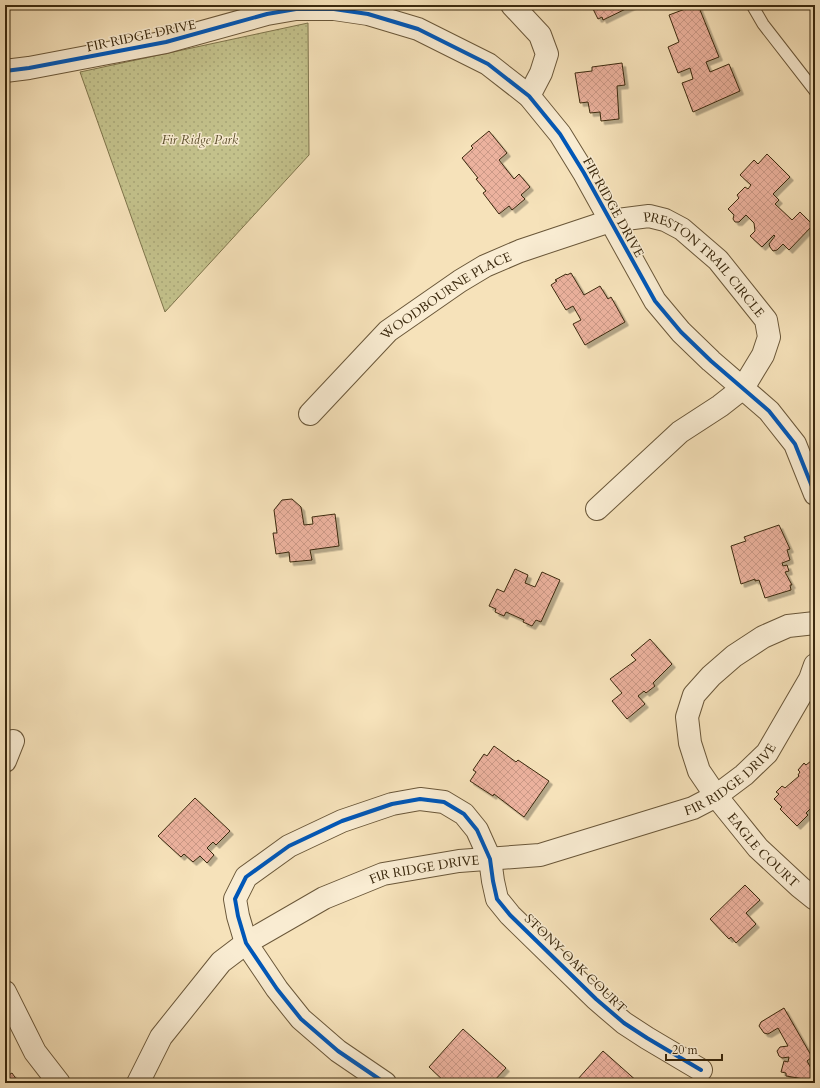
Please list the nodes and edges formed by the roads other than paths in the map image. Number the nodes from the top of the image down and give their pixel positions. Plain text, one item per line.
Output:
1 (512, 5) edge
2 (752, 5) edge
3 (296, 7) edge
4 (5, 71) edge
5 (815, 91) edge
6 (530, 96) junction
7 (610, 221) junction
8 (743, 388) junction
9 (310, 414) dead end
10 (815, 494) edge
11 (597, 509) dead end
12 (815, 623) edge
13 (815, 665) edge
14 (13, 741) dead end
15 (5, 761) edge
16 (716, 796) junction
17 (490, 859) junction
18 (815, 899) edge
19 (246, 943) junction
20 (5, 992) edge
21 (701, 1070) dead end
22 (59, 1083) edge
23 (138, 1083) edge
24 (385, 1083) edge

1 - 6 street
2 - 5 lane
3 - 4 street, FIR RIDGE DRIVE
3 - 6 street, FIR RIDGE DRIVE
6 - 7 street, FIR RIDGE DRIVE
7 - 8 street, FIR RIDGE DRIVE
7 - 8 street, PRESTON TRAIL CIRCLE
7 - 9 street, WOODBOURNE PLACE
8 - 10 street, FIR RIDGE DRIVE
8 - 11 street
12 - 16 street, EAGLE COURT
13 - 16 street, FIR RIDGE DRIVE
14 - 15 street
16 - 17 street, FIR RIDGE DRIVE
16 - 18 street, EAGLE COURT
17 - 19 street, FIR RIDGE DRIVE
17 - 19 street, STONY OAK COURT
17 - 21 street, STONY OAK COURT
19 - 23 street, FIR RIDGE DRIVE
19 - 24 street, STONY OAK COURT
20 - 22 street

